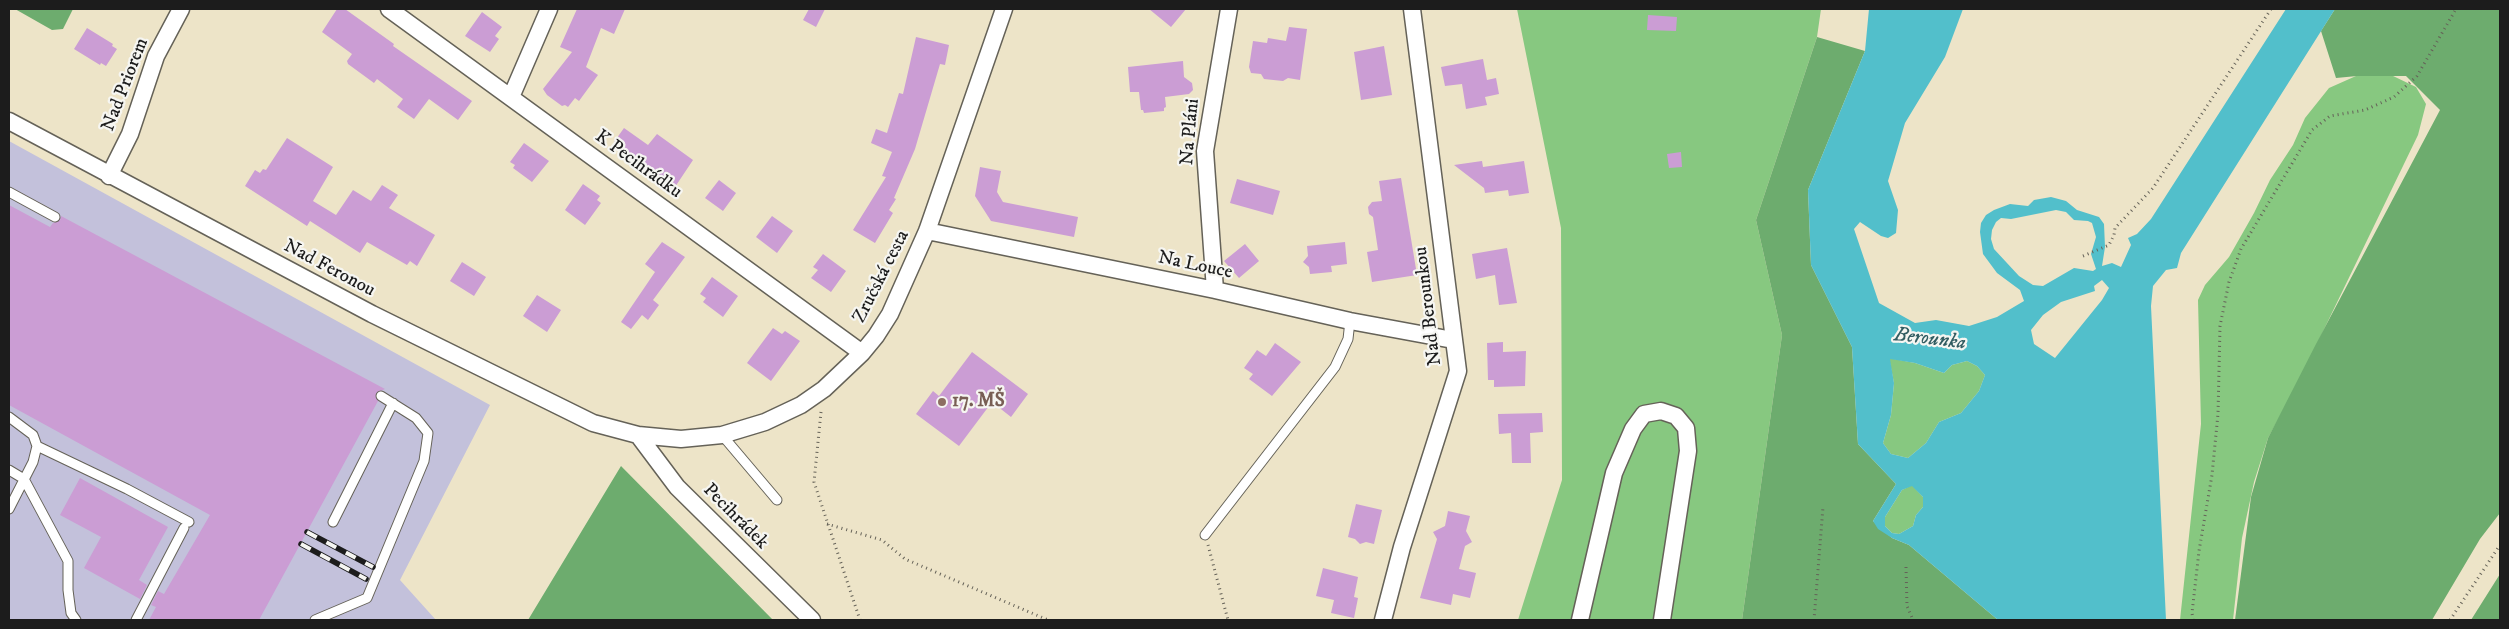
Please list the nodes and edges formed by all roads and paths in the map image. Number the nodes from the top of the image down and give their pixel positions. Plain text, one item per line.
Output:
1 (181, 9) edge
2 (389, 9) edge
3 (549, 9) edge
4 (1004, 9) edge
5 (1228, 9) edge
6 (1412, 9) edge
7 (2270, 9) edge
8 (2456, 9) edge
9 (511, 97) junction
10 (9, 121) edge
11 (109, 176) junction
12 (9, 192) edge
13 (56, 217) dead end
14 (928, 231) junction
15 (2082, 256) dead end
16 (1215, 290) junction
17 (1350, 321) junction
18 (1453, 340) junction
19 (862, 353) junction
20 (824, 389) junction
21 (381, 396) dead end
22 (394, 403) junction
23 (9, 418) edge
24 (638, 435) junction
25 (722, 435) junction
26 (37, 446) junction
27 (9, 470) edge
28 (24, 479) junction
29 (777, 500) dead end
30 (1823, 507) dead end
31 (9, 509) edge
32 (333, 522) dead end
33 (827, 524) junction
34 (1205, 535) joint
35 (2500, 545) edge
36 (1906, 567) dead end
37 (76, 620) edge
38 (136, 620) edge
39 (315, 620) edge
40 (812, 620) edge
41 (860, 620) edge
42 (1048, 620) edge
43 (1228, 620) edge
44 (1383, 620) edge
45 (1580, 620) edge
46 (1662, 620) edge
47 (1814, 620) edge
48 (1913, 620) edge
49 (2193, 620) edge
50 (2450, 620) edge

1 - 11 street, Nad Priorem
2 - 9 street, K Pecihrádku
3 - 9 street
4 - 14 street, Zručská cesta
5 - 16 street, Na Pláni
6 - 18 street, Nad Berounkou
7 - 15 path
8 - 49 path
9 - 19 street, K Pecihrádku
10 - 11 street, Nad Feronou
11 - 24 street, Nad Feronou
12 - 13 lane
14 - 16 street, Na Louce
14 - 19 street, Zručská cesta
16 - 17 street, Na Louce
17 - 18 street, Na Louce
17 - 34 lane
18 - 44 street, Nad Berounkou
19 - 20 street, Zručská cesta
20 - 25 street, Zručská cesta
20 - 33 path
21 - 22 lane
22 - 32 lane
22 - 39 lane
23 - 26 lane
24 - 25 street, Zručská cesta
24 - 40 street, Pecihrádek
25 - 29 lane
26 - 28 lane
26 - 38 lane
27 - 28 lane
28 - 31 lane
28 - 37 lane
30 - 47 path
33 - 41 path
33 - 42 path
34 - 43 path
35 - 50 path
36 - 48 path
45 - 46 street

